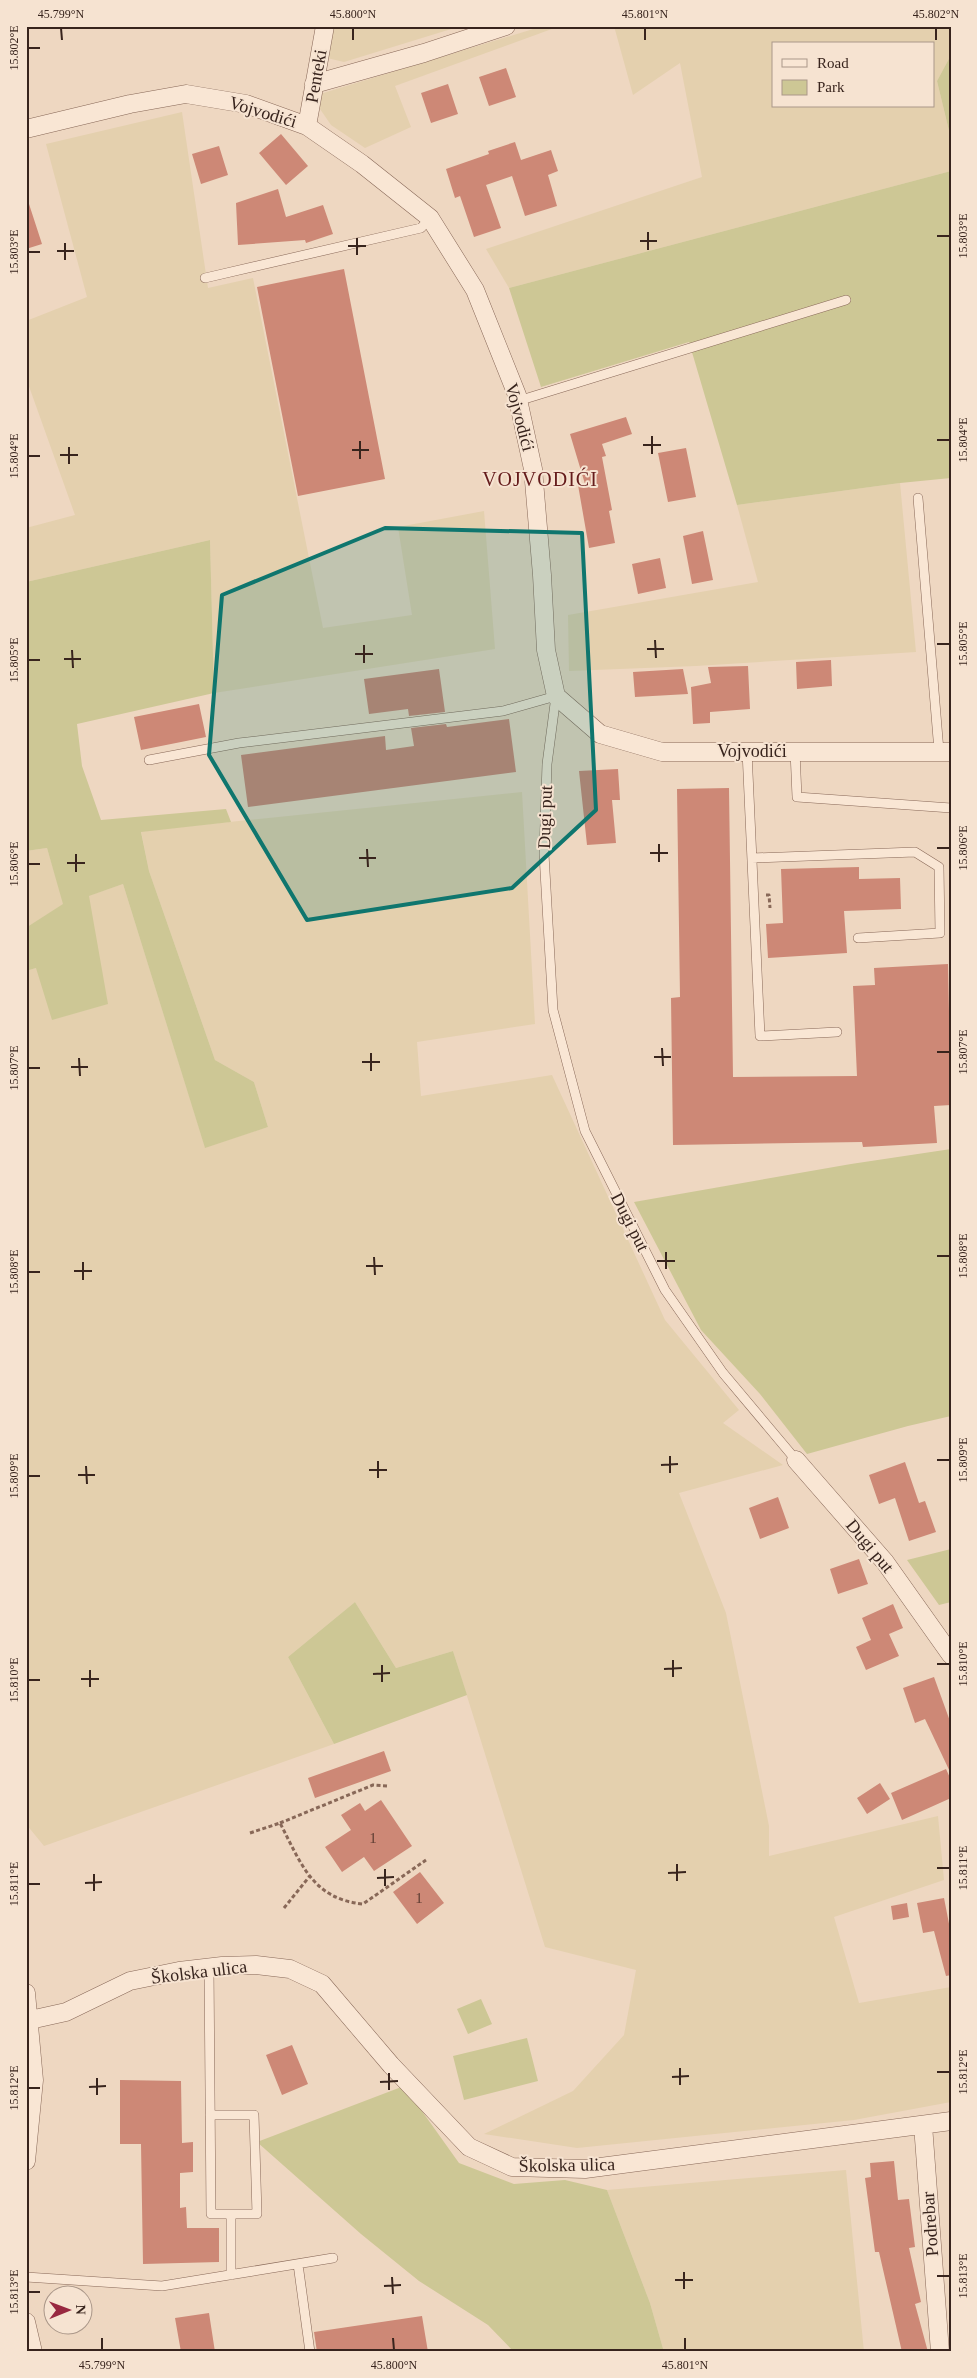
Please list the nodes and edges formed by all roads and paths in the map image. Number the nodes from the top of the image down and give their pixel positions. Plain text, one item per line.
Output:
1 (325, 26) edge
2 (506, 26) edge
3 (314, 84) junction
4 (307, 126) junction
5 (26, 129) edge
6 (430, 218) junction
7 (205, 278) dead end
8 (846, 300) dead end
9 (518, 401) junction
10 (918, 498) dead end
11 (556, 696) junction
12 (747, 751) junction
13 (796, 751) junction
14 (945, 751) edge
15 (149, 760) dead end
16 (951, 808) edge
17 (752, 858) junction
18 (858, 938) dead end
19 (837, 1032) dead end
20 (796, 1460) joint
21 (951, 1655) edge
22 (387, 1786) dead end
23 (280, 1823) junction
24 (250, 1833) dead end
25 (426, 1860) dead end
26 (309, 1877) junction
27 (284, 1908) dead end
28 (209, 1967) junction
29 (26, 1993) edge
30 (30, 2020) junction
31 (30, 2080) edge
32 (210, 2115) junction
33 (951, 2121) edge
34 (923, 2125) junction
35 (26, 2161) edge
36 (231, 2214) junction
37 (333, 2258) dead end
38 (298, 2264) junction
39 (231, 2274) junction
40 (26, 2277) edge
41 (26, 2322) edge
42 (33, 2352) edge
43 (310, 2352) edge
44 (940, 2352) edge

1 - 3 street, Penteki
2 - 3 street
3 - 4 street, Penteki
4 - 5 street, Vojvodići
4 - 6 street, Vojvodići
6 - 7 lane
6 - 9 street, Vojvodići
8 - 9 lane
9 - 11 street, Vojvodići
10 - 14 lane
11 - 12 street, Vojvodići
11 - 15 lane
11 - 20 lane, Dugi put
12 - 13 street, Vojvodići
12 - 17 lane
13 - 14 street, Vojvodići
13 - 16 lane
17 - 18 lane
17 - 19 lane
20 - 21 street, Dugi put
22 - 23 path
23 - 24 path
23 - 26 path
25 - 26 path
26 - 27 path
28 - 30 street, Školska ulica
28 - 32 lane
28 - 34 street, Školska ulica
29 - 30 street
30 - 31 street
31 - 35 street
32 - 36 lane
32 - 36 lane
33 - 34 street
34 - 44 street, Podrebar
36 - 39 lane
37 - 38 lane
38 - 39 lane
38 - 43 lane
39 - 40 lane
41 - 42 street

